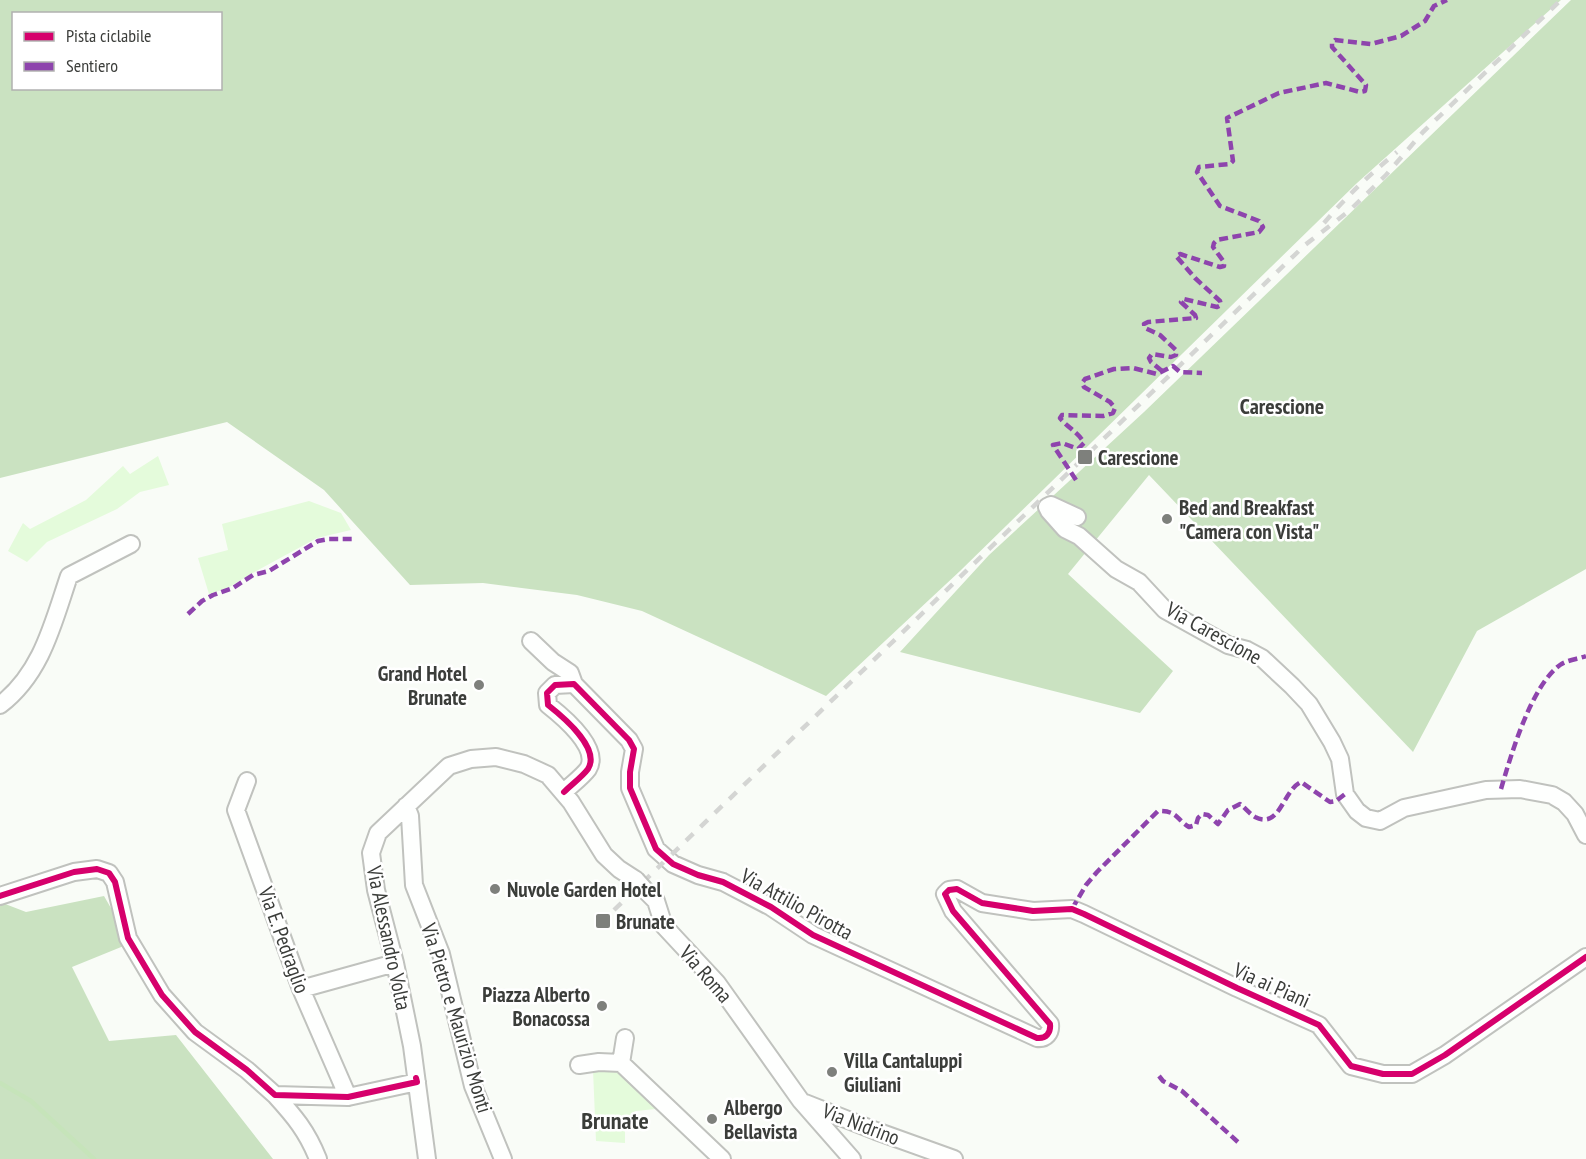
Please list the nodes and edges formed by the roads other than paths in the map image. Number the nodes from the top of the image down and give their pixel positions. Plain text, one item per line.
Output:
1 (1077, 517) dead end
2 (131, 544) dead end
3 (531, 641) dead end
4 (574, 684) junction
5 (0, 705) edge
6 (247, 781) dead end
7 (564, 792) junction
8 (406, 806) junction
9 (1586, 835) edge
10 (945, 894) joint
11 (0, 896) edge
12 (1586, 957) edge
13 (395, 963) junction
14 (301, 989) junction
15 (625, 1038) dead end
16 (621, 1063) junction
17 (579, 1065) dead end
18 (417, 1082) junction
19 (275, 1095) junction
20 (348, 1097) junction
21 (801, 1101) junction
22 (318, 1159) edge
23 (427, 1159) edge
24 (503, 1159) edge
25 (722, 1159) edge
26 (852, 1159) edge
27 (954, 1159) edge

1 - 9 street, Via Carescione
2 - 5 street
3 - 4 street
4 - 7 street
4 - 10 street, Via Attilio Pirotta
6 - 14 street, Via E. Pedraglio
7 - 8 street, Via Alessandro Volta
7 - 21 street, Via Roma
8 - 13 street, Via Alessandro Volta
8 - 24 street, Via Pietro e Maurizio Monti
10 - 12 street, Via ai Piani
11 - 19 street
13 - 14 street
13 - 18 street, Via Alessandro Volta
14 - 20 street, Via E. Pedraglio
15 - 16 street
16 - 17 street
16 - 25 street
18 - 20 street
18 - 23 street, Via Alessandro Volta
19 - 20 street
19 - 22 street
21 - 26 street, Via Roma
21 - 27 street, Via Nidrino

